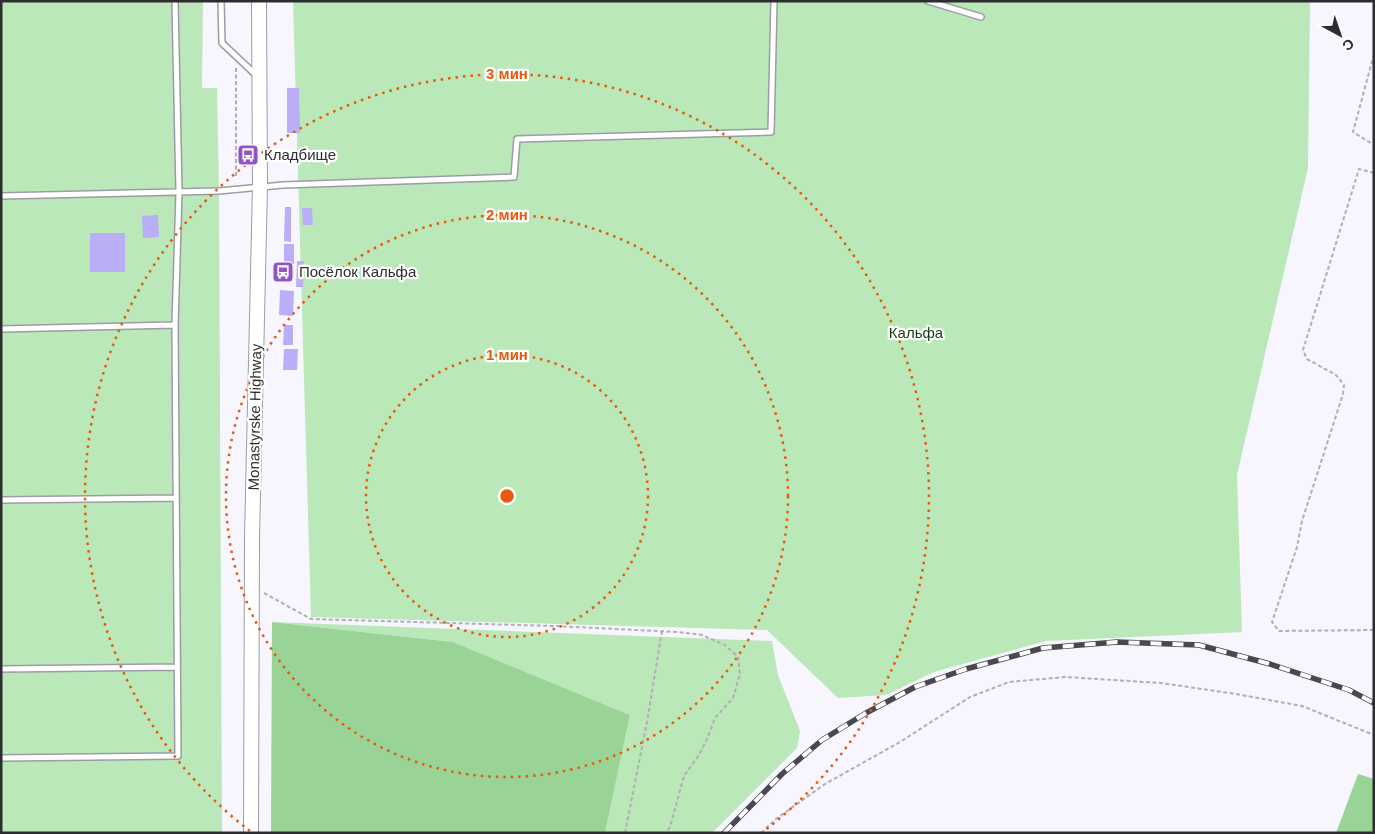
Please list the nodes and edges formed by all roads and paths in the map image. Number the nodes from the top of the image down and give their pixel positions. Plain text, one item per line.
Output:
1 (175, 1) edge
2 (221, 1) edge
3 (259, 1) edge
4 (774, 1) edge
5 (928, 1) edge
6 (981, 17) dead end
7 (1374, 54) edge
8 (236, 56) junction
9 (260, 80) junction
10 (1374, 145) edge
11 (1374, 173) edge
12 (236, 177) dead end
13 (260, 186) junction
14 (178, 192) junction
15 (1, 196) edge
16 (175, 325) junction
17 (1, 329) edge
18 (176, 498) junction
19 (1, 500) edge
20 (252, 585) junction
21 (1374, 630) edge
22 (662, 631) junction
23 (177, 667) junction
24 (1, 669) edge
25 (1374, 735) edge
26 (1, 758) edge
27 (252, 833) edge
28 (625, 833) edge
29 (666, 833) edge
30 (761, 833) edge

1 - 14 lane
2 - 8 lane
3 - 9 main road, Monastyrske Highway
4 - 13 lane
5 - 6 lane
7 - 10 path
8 - 9 lane
8 - 12 path
9 - 13 main road, Monastyrske Highway
11 - 21 path
13 - 14 lane
13 - 20 main road, Monastyrske Highway
14 - 15 lane
14 - 16 lane
16 - 17 lane
16 - 18 lane
18 - 19 lane
18 - 23 lane
20 - 22 path
20 - 27 main road, Monastyrske Highway
22 - 28 path
22 - 29 path
23 - 24 lane
23 - 26 lane
25 - 30 path

